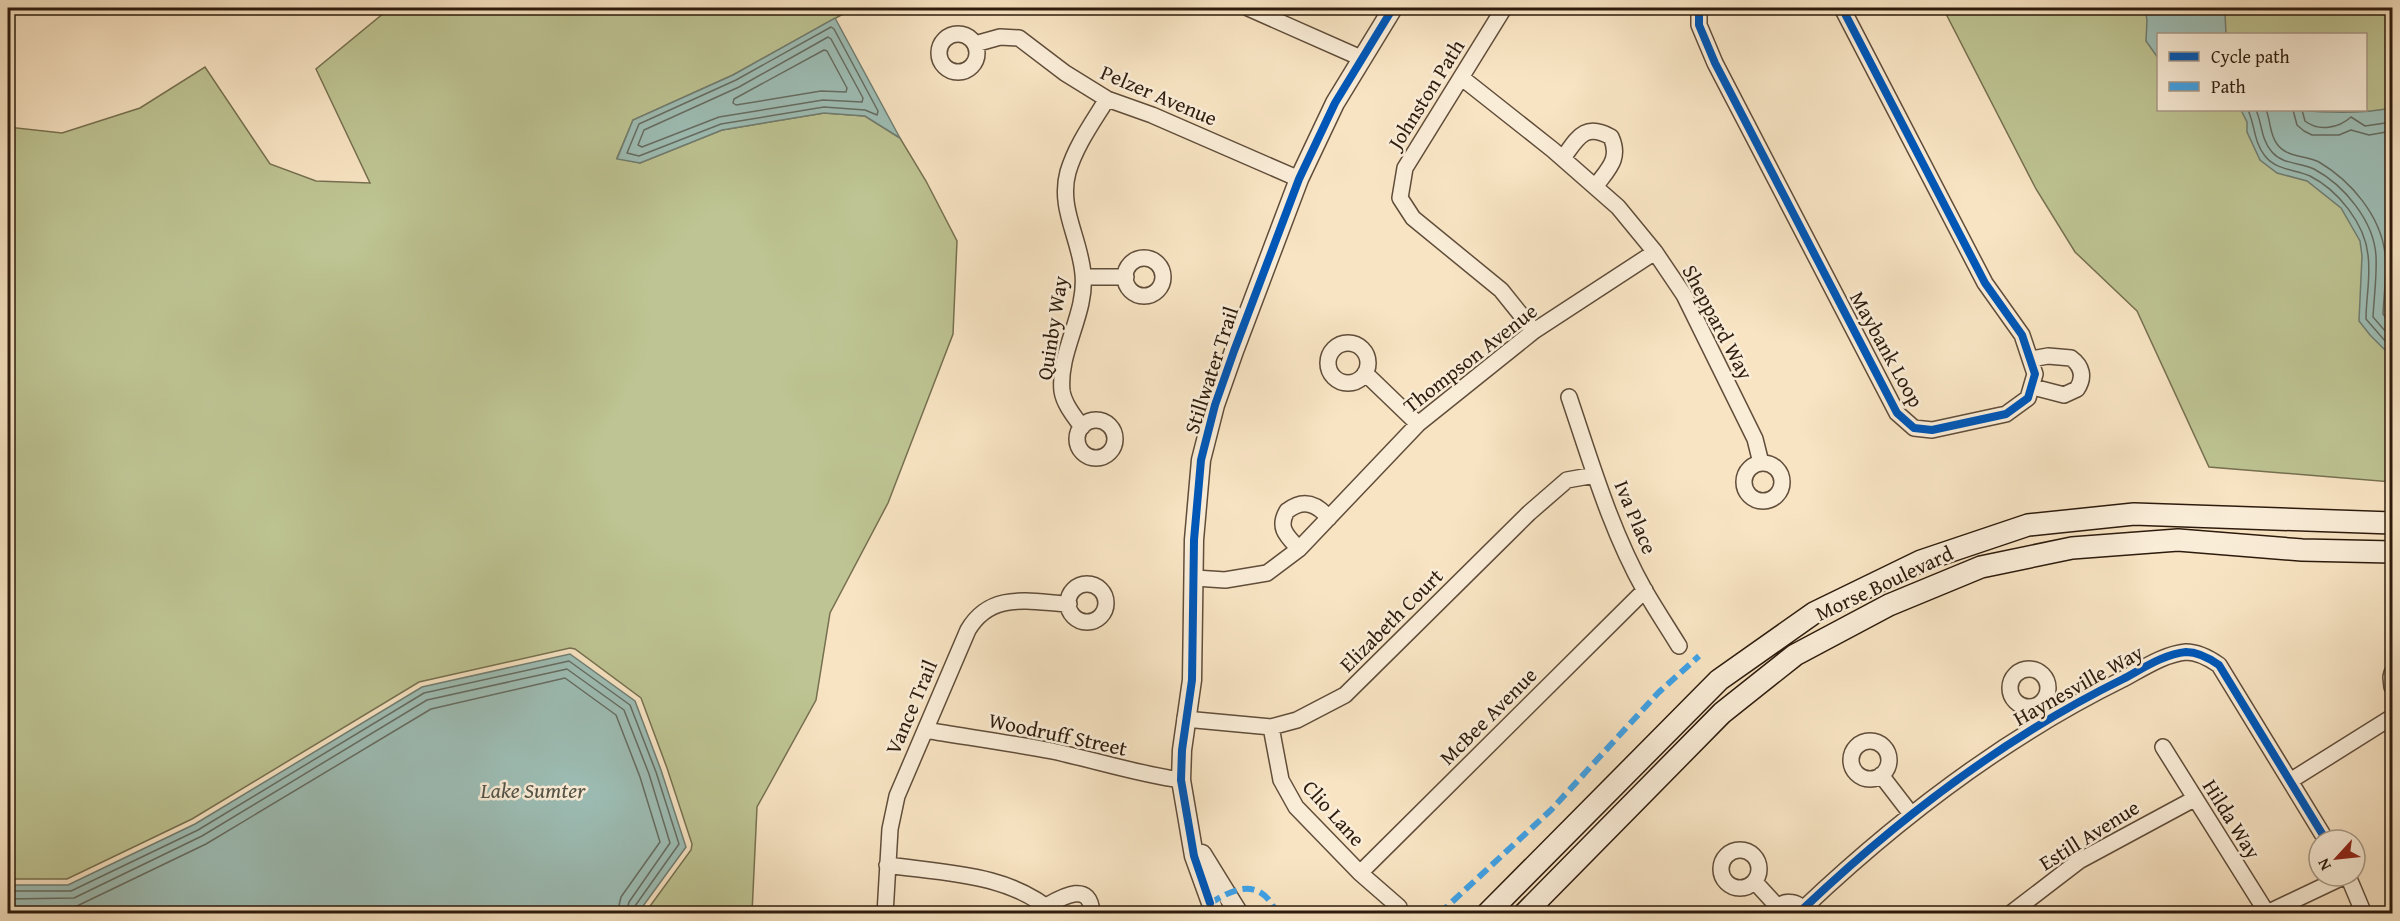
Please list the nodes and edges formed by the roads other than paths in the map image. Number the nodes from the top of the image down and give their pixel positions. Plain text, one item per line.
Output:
1 (1248, 8) edge
2 (1393, 8) edge
3 (1504, 8) edge
4 (1699, 8) edge
5 (1842, 8) edge
6 (975, 44) dead end
7 (1361, 58) junction
8 (1462, 78) junction
9 (1107, 99) junction
10 (1563, 158) junction
11 (1299, 179) junction
12 (1595, 187) junction
13 (1655, 252) junction
14 (1084, 277) junction
15 (1126, 277) dead end
16 (1534, 331) junction
17 (2031, 359) junction
18 (1365, 373) dead end
19 (2032, 387) junction
20 (1569, 397) dead end
21 (1418, 424) junction
22 (1082, 427) dead end
23 (1761, 463) dead end
24 (1595, 475) junction
25 (1329, 518) junction
26 (2392, 523) edge
27 (1299, 549) junction
28 (2392, 552) edge
29 (1195, 578) junction
30 (1645, 590) junction
31 (1069, 604) dead end
32 (1679, 646) dead end
33 (2392, 673) edge
34 (2392, 687) edge
35 (2038, 705) dead end
36 (2392, 717) edge
37 (1185, 719) junction
38 (2047, 721) junction
39 (1271, 727) junction
40 (925, 730) junction
41 (2163, 747) dead end
42 (1881, 775) dead end
43 (1181, 780) junction
44 (2290, 781) junction
45 (2194, 799) junction
46 (1911, 814) junction
47 (1187, 826) junction
48 (2319, 828) edge
49 (887, 865) junction
50 (1360, 873) junction
51 (1755, 882) dead end
52 (2320, 888) edge
53 (2352, 888) edge
54 (1399, 908) dead end
55 (1050, 910) edge
56 (1774, 910) edge
57 (1806, 911) edge
58 (2266, 913) edge
59 (885, 914) edge
60 (1092, 914) edge
61 (1215, 914) edge
62 (1239, 914) edge
63 (1487, 914) edge
64 (1524, 914) edge
65 (2010, 914) edge
66 (2364, 914) edge

1 - 7 street
2 - 7 street, Stillwater Trail
3 - 8 street, Johnston Path
4 - 19 street, Maybank Loop
5 - 17 street
6 - 9 street, Pelzer Avenue
7 - 11 street, Stillwater Trail
8 - 10 street, Sheppard Way
8 - 16 street, Johnston Path
9 - 11 street, Pelzer Avenue
9 - 14 street, Quinby Way
10 - 12 street, Sheppard Way
10 - 12 street
11 - 29 street, Stillwater Trail
12 - 13 street, Sheppard Way
13 - 16 street, Thompson Avenue
13 - 23 street, Sheppard Way
14 - 15 street
14 - 22 street, Quinby Way
16 - 21 street, Thompson Avenue
17 - 19 street
17 - 19 street
18 - 21 street
20 - 24 street, Iva Place
21 - 25 street, Thompson Avenue
24 - 30 street, Iva Place
24 - 39 street, Elizabeth Court
25 - 27 street, Thompson Avenue
25 - 27 street
26 - 63 main road, Morse Boulevard
27 - 29 street, Thompson Avenue
28 - 64 main road, Morse Boulevard
29 - 37 street, Stillwater Trail
30 - 32 street, Iva Place
30 - 50 street, McBee Avenue
31 - 40 street, Vance Trail
33 - 34 street
35 - 38 street, Haynesville Way
36 - 44 street
37 - 39 street, Elizabeth Court
37 - 43 street, Stillwater Trail
38 - 44 street, Haynesville Way
38 - 46 street, Haynesville Way
39 - 50 street, Clio Lane
40 - 43 street, Woodruff Street
40 - 49 street, Vance Trail
41 - 45 street, Hilda Way
42 - 46 street
43 - 47 street, Stillwater Trail
44 - 48 street, Haynesville Way
45 - 58 street, Hilda Way
45 - 65 street, Estill Avenue
46 - 57 street, Haynesville Way
47 - 61 street, Stillwater Trail
47 - 62 street, Stillwater Trail
49 - 55 street
49 - 59 street, Vance Trail
50 - 54 street, Clio Lane
51 - 56 street, Haynesville Way
52 - 58 street
53 - 66 street
55 - 60 street
56 - 57 street, Haynesville Way

